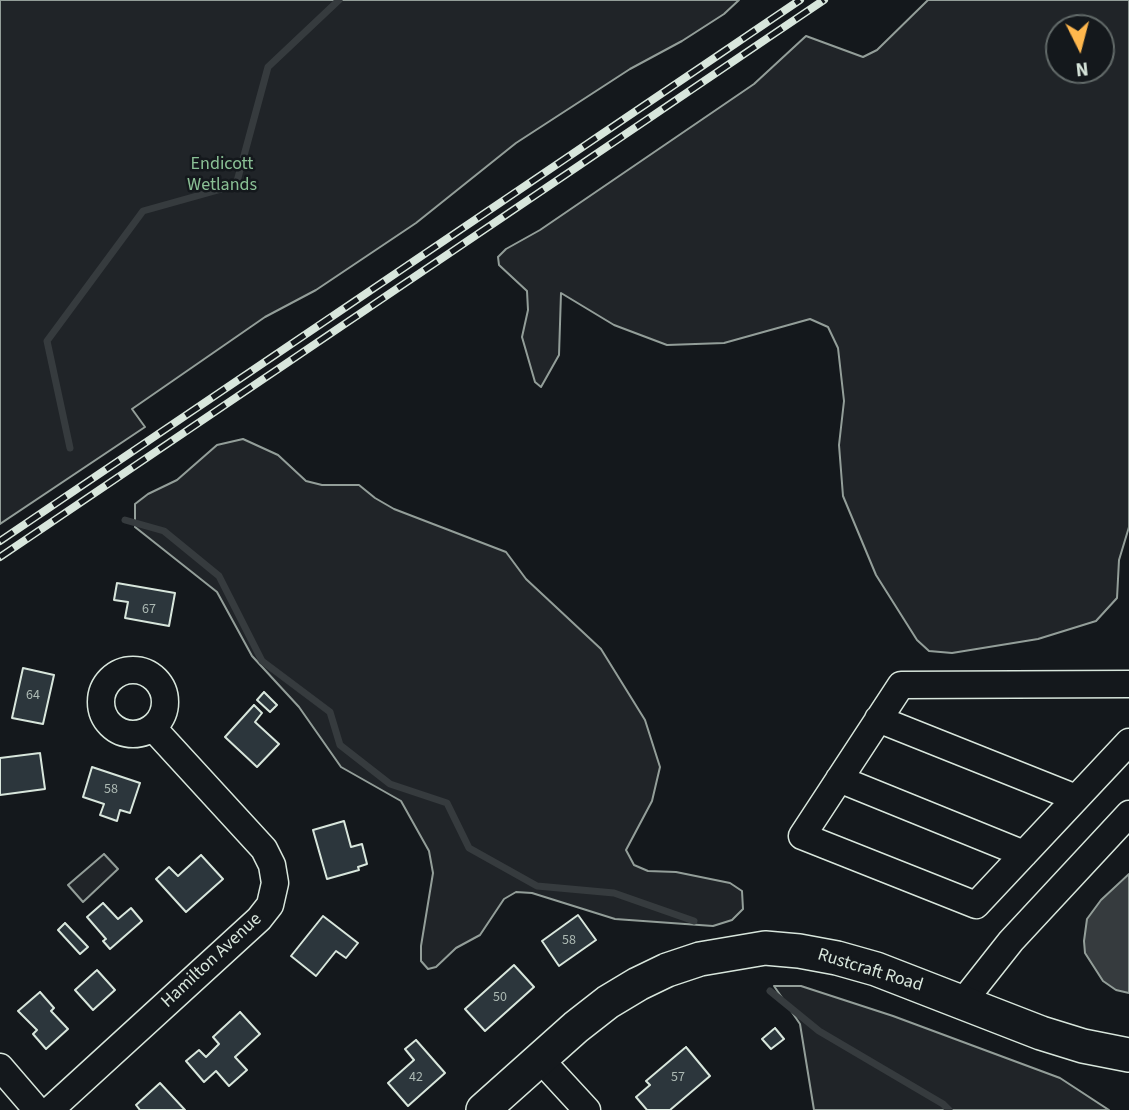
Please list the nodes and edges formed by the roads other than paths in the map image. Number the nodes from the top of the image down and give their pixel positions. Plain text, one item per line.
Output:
1 (1129, 684) edge
2 (878, 719) junction
3 (153, 728) dead end
4 (1129, 742) edge
5 (839, 779) junction
6 (1076, 798) junction
7 (1129, 814) edge
8 (1024, 854) junction
9 (961, 1003) junction
10 (1129, 1055) edge
11 (540, 1059) junction
12 (0, 1067) edge
13 (37, 1110) edge
14 (50, 1110) edge
15 (483, 1110) edge
16 (587, 1110) edge

1 - 2 street
2 - 5 street
2 - 6 street
3 - 14 street, Hamilton Avenue
4 - 6 street
5 - 8 street
5 - 8 street
6 - 8 street
7 - 9 street
9 - 10 main road, Rustcraft Road
9 - 11 main road, Rustcraft Road
11 - 15 main road, Rustcraft Road
11 - 16 street
12 - 13 street

